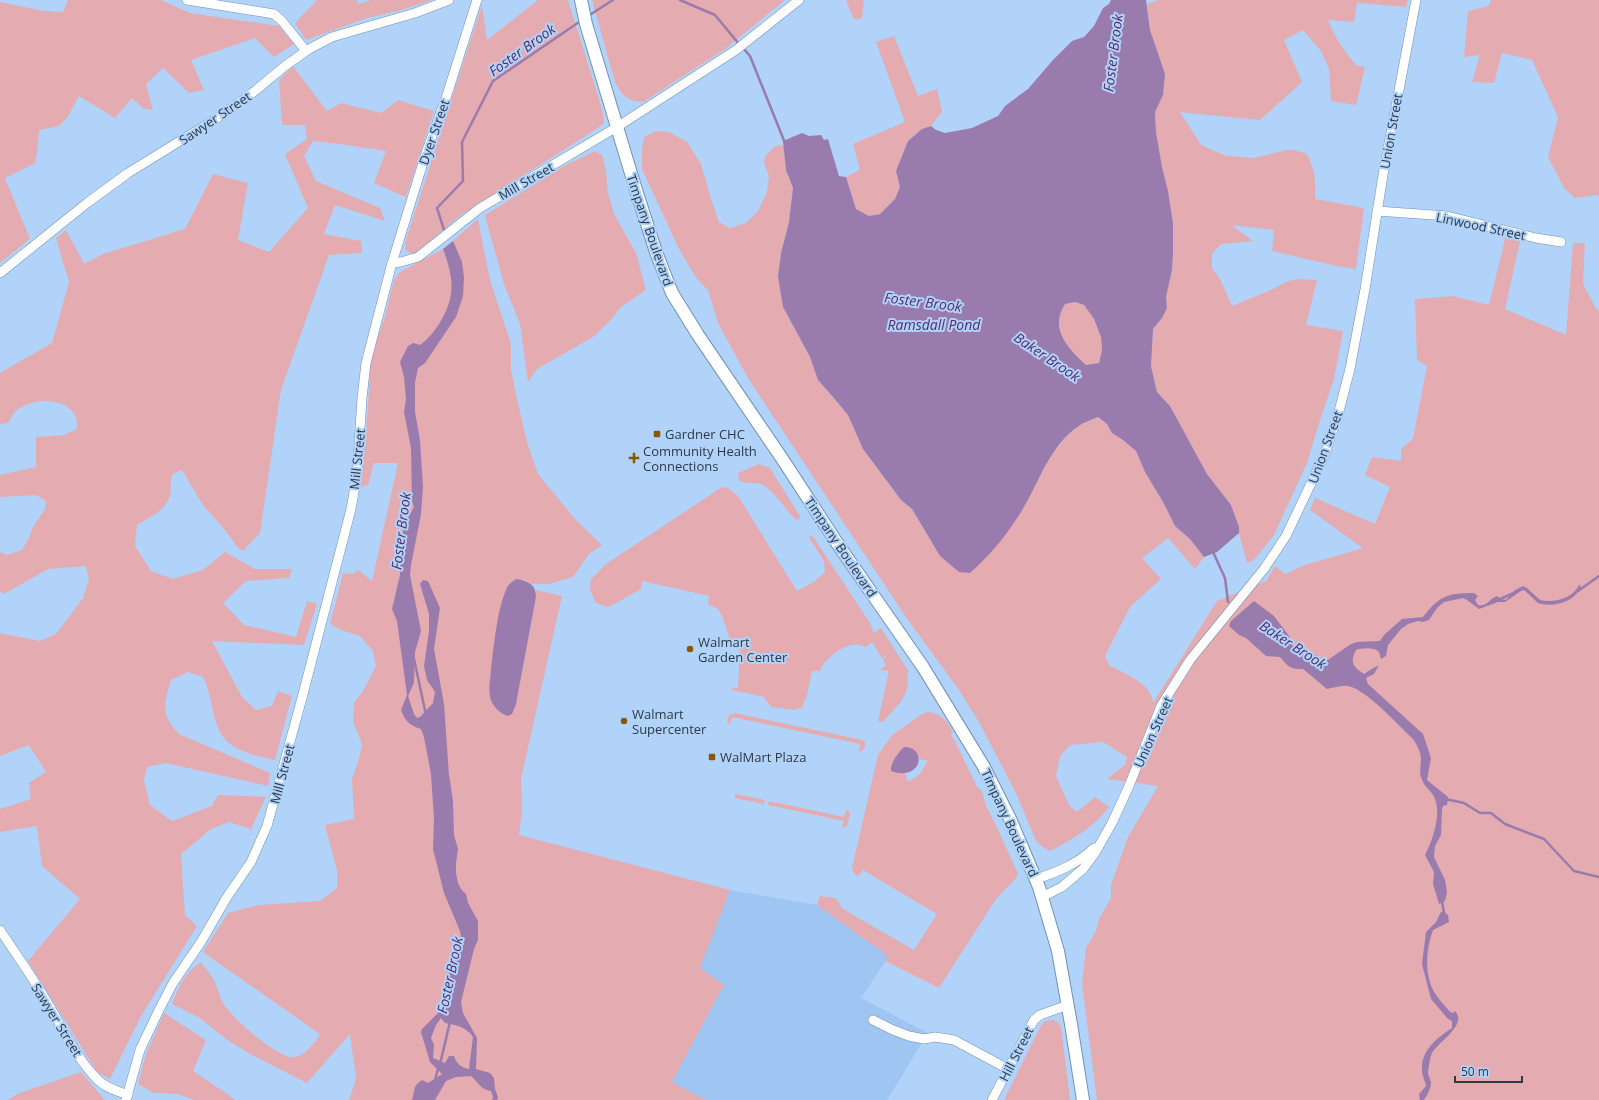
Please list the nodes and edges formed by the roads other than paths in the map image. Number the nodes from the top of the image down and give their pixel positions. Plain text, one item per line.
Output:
1 (187, 0) edge
2 (449, 0) edge
3 (477, 0) edge
4 (580, 0) edge
5 (799, 0) edge
6 (1416, 0) edge
7 (306, 51) junction
8 (617, 127) junction
9 (1377, 211) junction
10 (1561, 242) dead end
11 (392, 263) junction
12 (0, 273) edge
13 (1101, 841) junction
14 (1036, 879) junction
15 (1042, 897) junction
16 (0, 930) edge
17 (1068, 1005) junction
18 (874, 1020) dead end
19 (1008, 1069) junction
20 (127, 1097) edge
21 (992, 1100) edge
22 (1083, 1100) edge

1 - 7 street
2 - 7 street, Sawyer Street
3 - 11 street, Dyer Street
4 - 8 main road, Timpany Boulevard
5 - 8 street, Mill Street
6 - 9 street, Union Street
7 - 12 street, Sawyer Street
8 - 11 street, Mill Street
8 - 14 main road, Timpany Boulevard
9 - 10 street, Linwood Street
9 - 13 street, Union Street
11 - 20 street, Mill Street
13 - 14 street
13 - 15 street
14 - 15 main road, Timpany Boulevard
15 - 17 main road, Timpany Boulevard
16 - 20 street, Sawyer Street
17 - 19 street, Hill Street
17 - 22 main road, Timpany Boulevard
18 - 19 street
19 - 21 street, Hill Street

